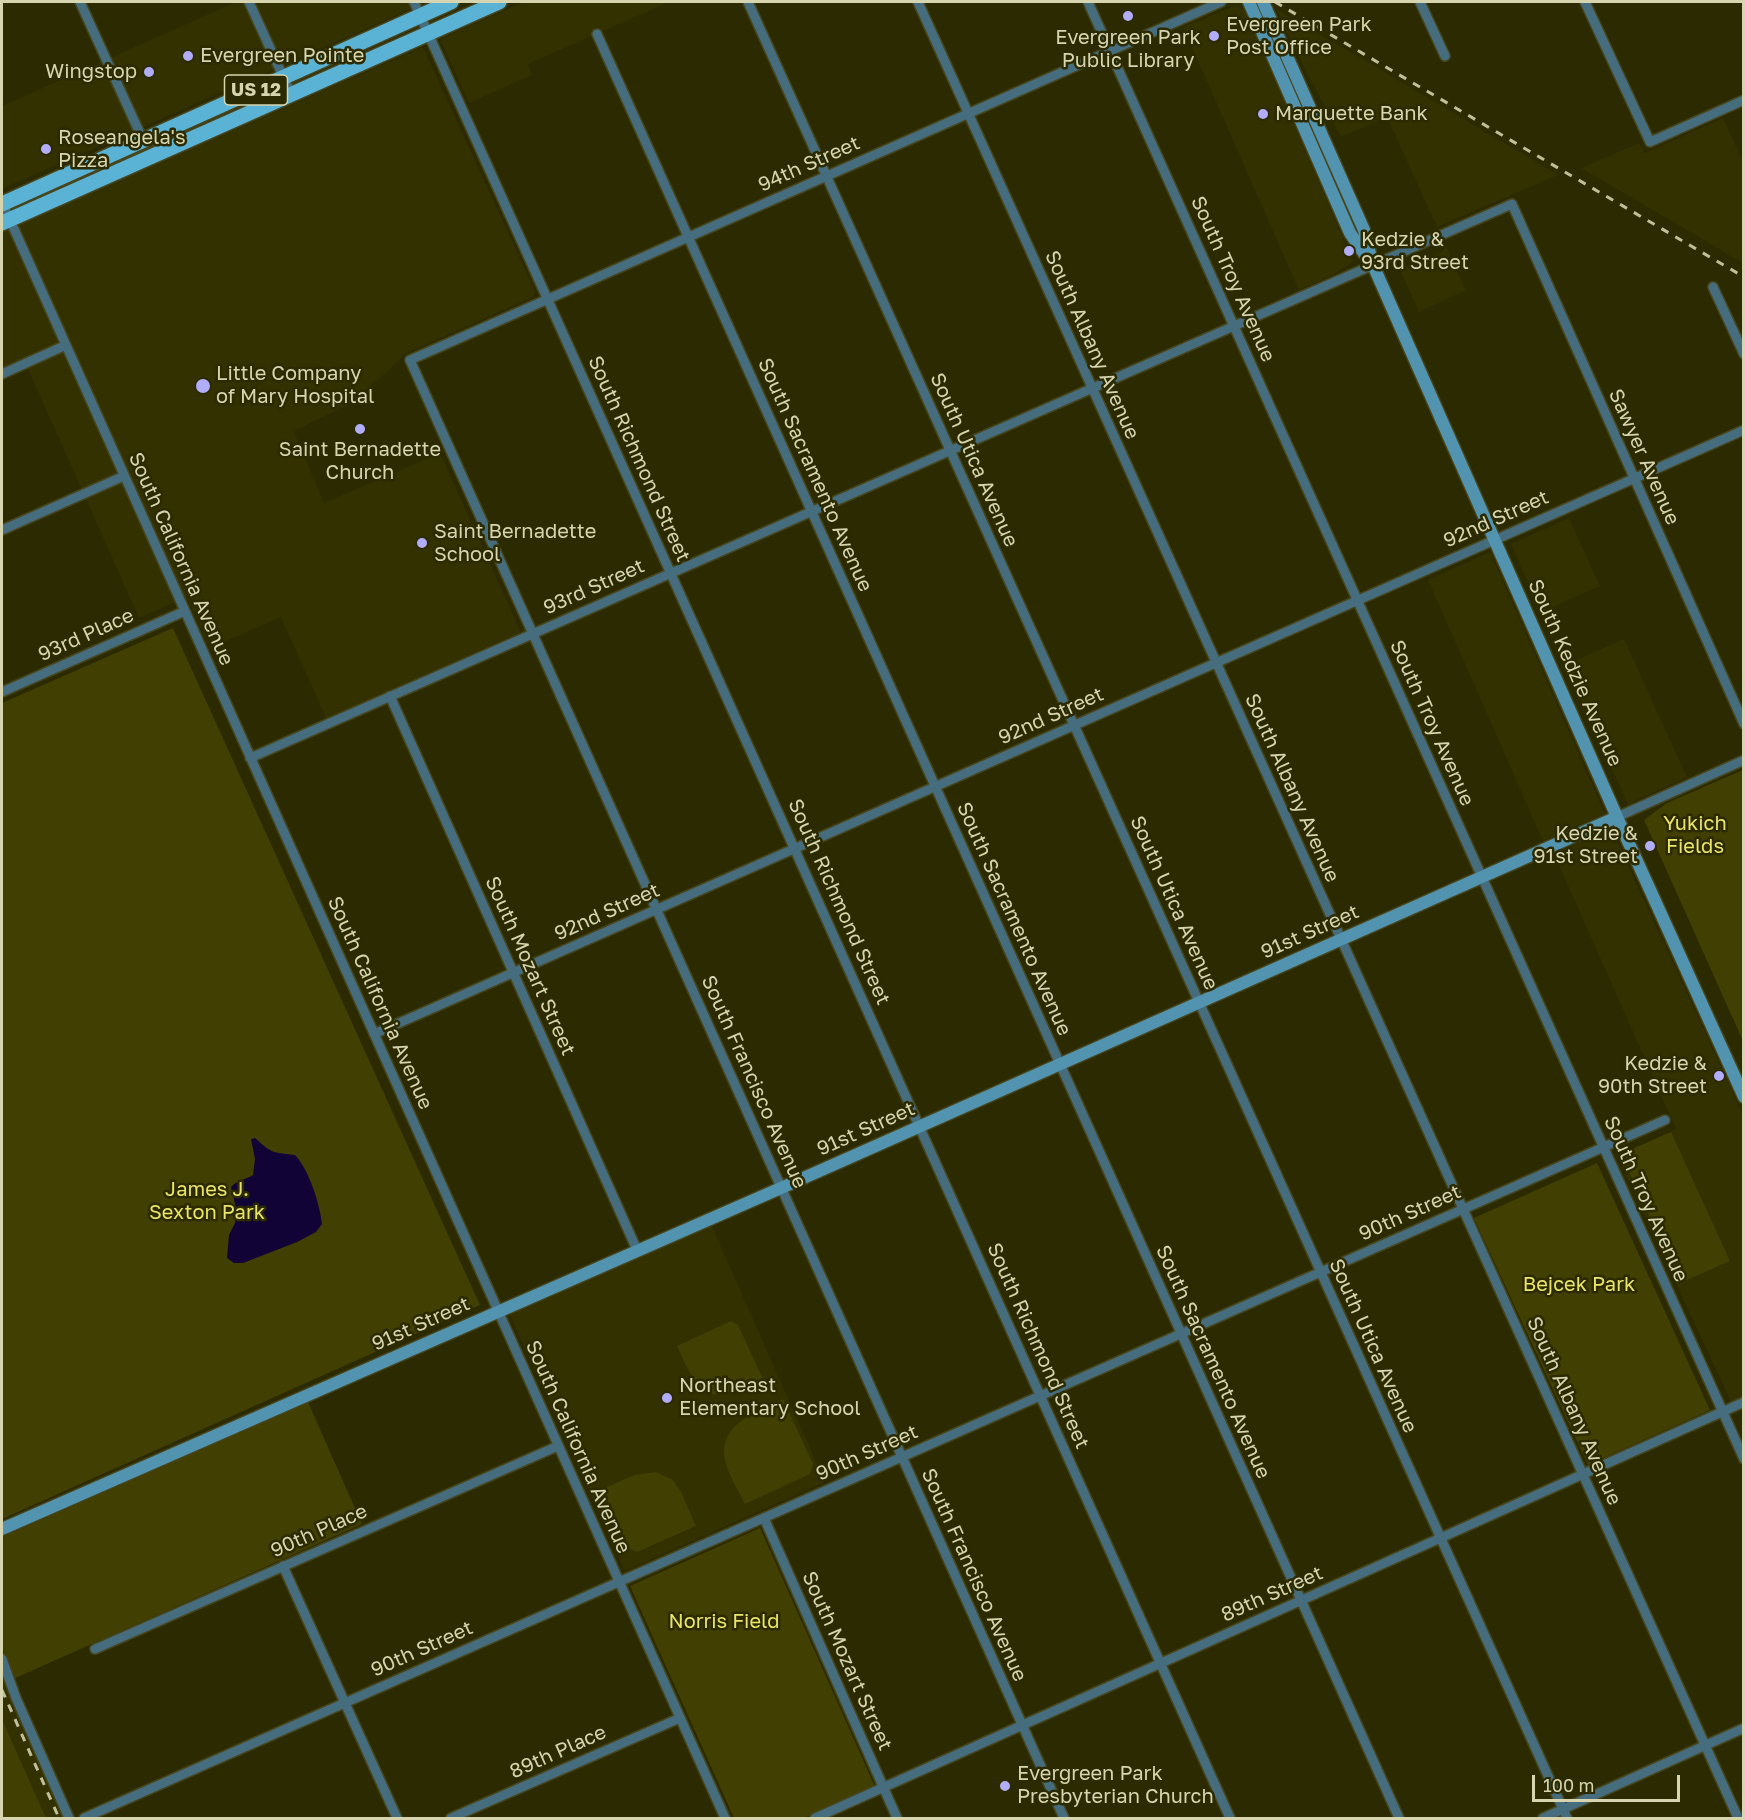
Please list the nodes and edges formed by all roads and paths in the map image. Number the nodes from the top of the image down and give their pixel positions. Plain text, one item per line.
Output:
1 (80, 2) edge
2 (249, 2) edge
3 (451, 2) edge
4 (499, 2) edge
5 (748, 2) edge
6 (918, 2) edge
7 (1088, 2) edge
8 (1221, 2) edge
9 (1249, 2) edge
10 (1263, 2) edge
11 (1420, 2) edge
12 (1586, 2) edge
13 (417, 8) edge
14 (428, 33) junction
15 (597, 34) dead end
16 (1110, 51) junction
17 (1445, 56) dead end
18 (283, 77) junction
19 (291, 94) junction
20 (1743, 100) edge
21 (968, 113) junction
22 (143, 140) junction
23 (827, 176) junction
24 (2, 203) edge
25 (1512, 204) joint
26 (5, 221) edge
27 (688, 237) junction
28 (1373, 265) junction
29 (1713, 287) dead end
30 (548, 299) junction
31 (1234, 326) junction
32 (66, 345) junction
33 (1743, 354) edge
34 (410, 360) joint
35 (2, 374) edge
36 (1092, 388) junction
37 (1743, 430) edge
38 (950, 450) junction
39 (124, 476) junction
40 (1634, 478) junction
41 (811, 511) junction
42 (2, 530) edge
43 (1494, 540) junction
44 (671, 573) junction
45 (1357, 600) junction
46 (185, 612) junction
47 (533, 634) junction
48 (1216, 663) junction
49 (2, 692) edge
50 (390, 696) junction
51 (1743, 724) edge
52 (1074, 725) junction
53 (250, 758) junction
54 (1743, 760) edge
55 (935, 787) junction
56 (1617, 817) junction
57 (795, 849) junction
58 (1482, 877) junction
59 (657, 910) junction
60 (1341, 939) junction
61 (513, 973) junction
62 (1198, 1003) junction
63 (374, 1034) junction
64 (1060, 1064) junction
65 (1743, 1096) edge
66 (1665, 1120) dead end
67 (920, 1126) junction
68 (1604, 1148) junction
69 (781, 1188) junction
70 (1463, 1209) junction
71 (637, 1250) junction
72 (1321, 1272) junction
73 (498, 1312) junction
74 (1181, 1334) junction
75 (1041, 1396) junction
76 (1743, 1402) edge
77 (1722, 1412) junction
78 (558, 1446) junction
79 (902, 1457) junction
80 (1743, 1459) edge
81 (1583, 1474) junction
82 (764, 1518) junction
83 (2, 1529) edge
84 (1441, 1538) junction
85 (283, 1566) junction
86 (619, 1582) junction
87 (1301, 1601) junction
88 (94, 1649) dead end
89 (2, 1659) edge
90 (1161, 1663) junction
91 (345, 1703) junction
92 (680, 1718) junction
93 (1022, 1725) junction
94 (1743, 1728) edge
95 (1705, 1746) junction
96 (883, 1788) junction
97 (1565, 1814) edge
98 (69, 1818) edge
99 (84, 1818) edge
100 (397, 1818) edge
101 (451, 1818) edge
102 (725, 1818) edge
103 (814, 1818) edge
104 (897, 1818) edge
105 (1064, 1818) edge
106 (1230, 1818) edge
107 (1399, 1818) edge
108 (1543, 1818) edge
109 (1738, 1818) edge

1 - 22 street
2 - 18 street
3 - 13 main road, US 12
4 - 14 main road, US 12
5 - 23 street, South Utica Avenue
6 - 21 street, South Albany Avenue
7 - 16 street, South Troy Avenue
8 - 16 street, 94th Street
9 - 28 street, South Kedzie Avenue
10 - 28 street, South Kedzie Avenue
11 - 17 street
12 - 20 street
13 - 14 street, South Richmond Street
13 - 18 main road, US 12
14 - 19 main road, US 12
14 - 30 street, South Richmond Street
15 - 27 street, South Sacramento Avenue
16 - 21 street, 94th Street
16 - 31 street, South Troy Avenue
18 - 19 street
18 - 22 main road, US 12
19 - 26 main road, US 12
21 - 23 street, 94th Street
21 - 36 street, South Albany Avenue
22 - 24 main road, US 12
23 - 27 street, 94th Street
23 - 38 street, South Utica Avenue
24 - 26 street, South California Avenue
25 - 28 street, 93rd Street
25 - 40 street, Sawyer Avenue
26 - 32 street, South California Avenue
27 - 30 street, 94th Street
27 - 41 street, South Sacramento Avenue
28 - 31 street, 93rd Street
28 - 43 street, South Kedzie Avenue
29 - 33 street
30 - 34 street, 94th Street
30 - 44 street, South Richmond Street
31 - 36 street, 93rd Street
31 - 45 street, South Troy Avenue
32 - 35 street
32 - 39 street, South California Avenue
34 - 47 street, South Francisco Avenue
36 - 38 street, 93rd Street
36 - 48 street, South Albany Avenue
37 - 40 street, 92nd Street
38 - 41 street, 93rd Street
38 - 52 street, South Utica Avenue
39 - 42 street
39 - 46 street, South California Avenue
40 - 43 street, 92nd Street
40 - 51 street, Sawyer Avenue
41 - 44 street, 93rd Street
41 - 55 street, South Sacramento Avenue
43 - 45 street, 92nd Street
43 - 56 street, South Kedzie Avenue
44 - 47 street, 93rd Street
44 - 57 street, South Richmond Street
45 - 48 street, 92nd Street
45 - 58 street, South Troy Avenue
46 - 49 street, 93rd Place
46 - 53 street, South California Avenue
47 - 50 street, 93rd Street
47 - 59 street, South Francisco Avenue
48 - 52 street, 92nd Street
48 - 60 street, South Albany Avenue
50 - 53 street, 93rd Street
50 - 61 street, South Mozart Street
52 - 55 street, 92nd Street
52 - 62 street, South Utica Avenue
53 - 63 street, South California Avenue
54 - 56 street, 91st Street
55 - 57 street, 92nd Street
55 - 64 street, South Sacramento Avenue
56 - 58 street, 91st Street
56 - 65 street, South Kedzie Avenue
57 - 59 street, 92nd Street
57 - 67 street, South Richmond Street
58 - 60 street, 91st Street
58 - 68 street, South Troy Avenue
59 - 61 street, 92nd Street
59 - 69 street, South Francisco Avenue
60 - 62 street, 91st Street
60 - 70 street, South Albany Avenue
61 - 63 street, 92nd Street
61 - 71 street, South Mozart Street
62 - 64 street, 91st Street
62 - 72 street, South Utica Avenue
63 - 73 street, South California Avenue
64 - 67 street, 91st Street
64 - 74 street, South Sacramento Avenue
66 - 68 street, 90th Street
67 - 69 street, 91st Street
67 - 75 street, South Richmond Street
68 - 70 street, 90th Street
68 - 77 street, South Troy Avenue
69 - 71 street, 91st Street
69 - 79 street, South Francisco Avenue
70 - 72 street, 90th Street
70 - 81 street, South Albany Avenue
71 - 73 street, 91st Street
72 - 74 street, 90th Street
72 - 84 street, South Utica Avenue
73 - 78 street, South California Avenue
73 - 83 street, 91st Street
74 - 75 street, 90th Street
74 - 87 street, South Sacramento Avenue
75 - 79 street, 90th Street
75 - 90 street, South Richmond Street
76 - 77 street, 89th Street
77 - 80 street, South Troy Avenue
77 - 81 street, 89th Street
78 - 85 street, 90th Place
78 - 86 street, South California Avenue
79 - 82 street, 90th Street
79 - 93 street, South Francisco Avenue
81 - 84 street, 89th Street
81 - 95 street, South Albany Avenue
82 - 86 street, 90th Street
82 - 96 street, South Mozart Street
84 - 87 street, 89th Street
84 - 97 street, South Utica Avenue
85 - 88 street, 90th Place
85 - 91 street
86 - 91 street, 90th Street
86 - 92 street, South California Avenue
87 - 90 street, 89th Street
87 - 107 street, South Sacramento Avenue
89 - 98 street
90 - 93 street, 89th Street
90 - 106 street, South Richmond Street
91 - 99 street, 90th Street
91 - 100 street
92 - 101 street, 89th Place
92 - 102 street, South California Avenue
93 - 96 street, 89th Street
93 - 105 street, South Francisco Avenue
94 - 95 street
95 - 97 street
95 - 109 street, South Albany Avenue
96 - 103 street, 89th Street
96 - 104 street, South Mozart Street
97 - 108 street

